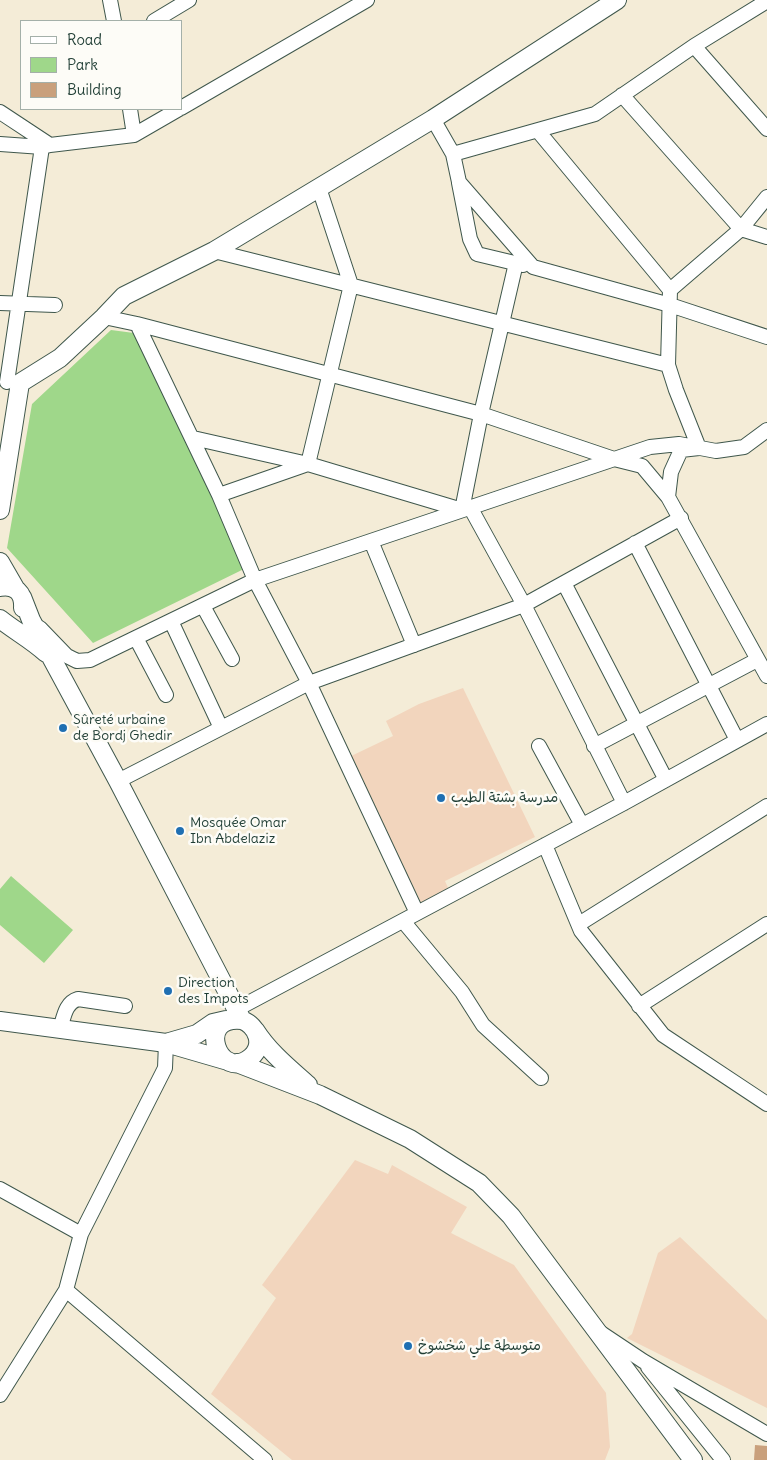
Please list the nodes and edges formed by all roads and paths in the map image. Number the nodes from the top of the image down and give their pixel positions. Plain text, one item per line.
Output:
1 (110, 0) edge
2 (189, 0) edge
3 (367, 0) edge
4 (617, 0) edge
5 (767, 1) edge
6 (114, 20) edge
7 (156, 20) edge
8 (694, 46) junction
9 (622, 95) junction
10 (182, 107) edge
11 (130, 110) edge
12 (177, 110) edge
13 (0, 112) edge
14 (433, 119) junction
15 (767, 130) edge
16 (538, 131) junction
17 (134, 135) junction
18 (0, 144) edge
19 (46, 146) junction
20 (453, 154) junction
21 (459, 182) junction
22 (318, 188) junction
23 (767, 197) edge
24 (741, 229) junction
25 (767, 237) edge
26 (214, 251) junction
27 (516, 263) junction
28 (533, 267) junction
29 (351, 285) junction
30 (670, 290) junction
31 (0, 303) edge
32 (19, 304) junction
33 (55, 305) dead end
34 (670, 305) junction
35 (104, 317) junction
36 (502, 322) junction
37 (137, 324) junction
38 (767, 337) edge
39 (668, 365) junction
40 (330, 374) junction
41 (9, 382) edge
42 (481, 414) junction
43 (767, 430) edge
44 (193, 438) junction
45 (698, 448) junction
46 (614, 459) junction
47 (308, 464) junction
48 (219, 495) junction
49 (668, 497) junction
50 (466, 508) junction
51 (0, 510) edge
52 (681, 518) junction
53 (371, 541) junction
54 (635, 543) junction
55 (0, 562) edge
56 (255, 580) junction
57 (564, 583) junction
58 (12, 591) edge
59 (524, 605) junction
60 (203, 606) junction
61 (0, 619) edge
62 (31, 620) junction
63 (171, 621) junction
64 (136, 638) junction
65 (414, 645) junction
66 (232, 659) dead end
67 (757, 660) junction
68 (55, 662) junction
69 (767, 676) edge
70 (308, 683) junction
71 (708, 686) junction
72 (166, 695) dead end
73 (636, 724) junction
74 (767, 724) edge
75 (220, 728) junction
76 (737, 740) junction
77 (539, 746) dead end
78 (594, 746) junction
79 (666, 780) junction
80 (118, 781) junction
81 (624, 803) junction
82 (767, 806) edge
83 (582, 825) junction
84 (545, 845) junction
85 (417, 913) junction
86 (403, 920) junction
87 (579, 924) junction
88 (767, 924) edge
89 (125, 1006) dead end
90 (639, 1006) junction
91 (241, 1020) junction
92 (0, 1021) edge
93 (60, 1029) junction
94 (166, 1043) junction
95 (234, 1062) junction
96 (542, 1078) dead end
97 (320, 1095) junction
98 (767, 1104) edge
99 (0, 1188) edge
100 (81, 1234) junction
101 (66, 1290) junction
102 (596, 1329) junction
103 (643, 1361) junction
104 (0, 1395) edge
105 (767, 1434) edge
106 (263, 1460) edge
107 (693, 1460) edge
108 (723, 1460) edge

1 - 6 street
2 - 7 street
3 - 10 street
4 - 14 main road
5 - 8 street
8 - 9 street
8 - 15 street
9 - 16 street
9 - 24 street
11 - 17 street
12 - 17 street
13 - 19 street
14 - 20 street
14 - 22 main road
16 - 20 street
16 - 30 street
17 - 19 street
18 - 19 street
19 - 32 street
20 - 21 street
21 - 27 street
21 - 28 street
22 - 26 main road
22 - 29 street
23 - 24 street
24 - 25 street
24 - 30 street
26 - 29 street
26 - 35 main road
27 - 28 street
27 - 36 street
28 - 34 street
29 - 36 street
29 - 40 street
30 - 34 street
31 - 32 street
32 - 33 street
32 - 41 street
34 - 38 street
34 - 39 street
35 - 37 street
35 - 41 main road
36 - 39 street
36 - 42 street
37 - 40 street
37 - 44 street
39 - 45 street
40 - 42 street
40 - 47 street
41 - 51 main road
42 - 46 street
42 - 50 street
43 - 45 street
44 - 47 street
44 - 48 street
45 - 46 street
45 - 49 street
46 - 49 street
46 - 50 street
47 - 48 street
47 - 50 street
48 - 56 street
49 - 52 street
50 - 53 street
50 - 59 street
52 - 54 street
52 - 67 street
53 - 56 street
53 - 65 street
54 - 57 street
54 - 71 street
55 - 58 main road
56 - 60 street
56 - 70 street
57 - 59 street
57 - 73 street
58 - 61 main road
58 - 62 main road
59 - 65 street
59 - 78 street
60 - 63 street
60 - 66 street
61 - 68 main road
62 - 64 street
62 - 68 main road
63 - 64 street
63 - 75 street
64 - 72 street
65 - 70 street
67 - 69 street
67 - 71 street
68 - 80 main road
70 - 75 street
70 - 85 street
71 - 73 street
71 - 76 street
73 - 78 street
73 - 79 street
74 - 76 street
75 - 80 street
76 - 79 street
77 - 83 street
78 - 81 street
79 - 81 street
80 - 91 main road
81 - 83 street
82 - 87 street
83 - 84 street
84 - 85 street
84 - 87 street
85 - 86 street
86 - 91 street
86 - 96 street
87 - 90 street
88 - 90 street
89 - 93 street
90 - 98 street
91 - 94 main road
91 - 95 main road
91 - 95 main road
91 - 97 main road
92 - 93 main road
93 - 94 main road
94 - 95 main road
94 - 100 street
95 - 97 main road
97 - 102 main road
99 - 100 street
100 - 101 street
101 - 104 street
101 - 106 street
102 - 103 street
102 - 107 main road
103 - 105 street
103 - 108 street

